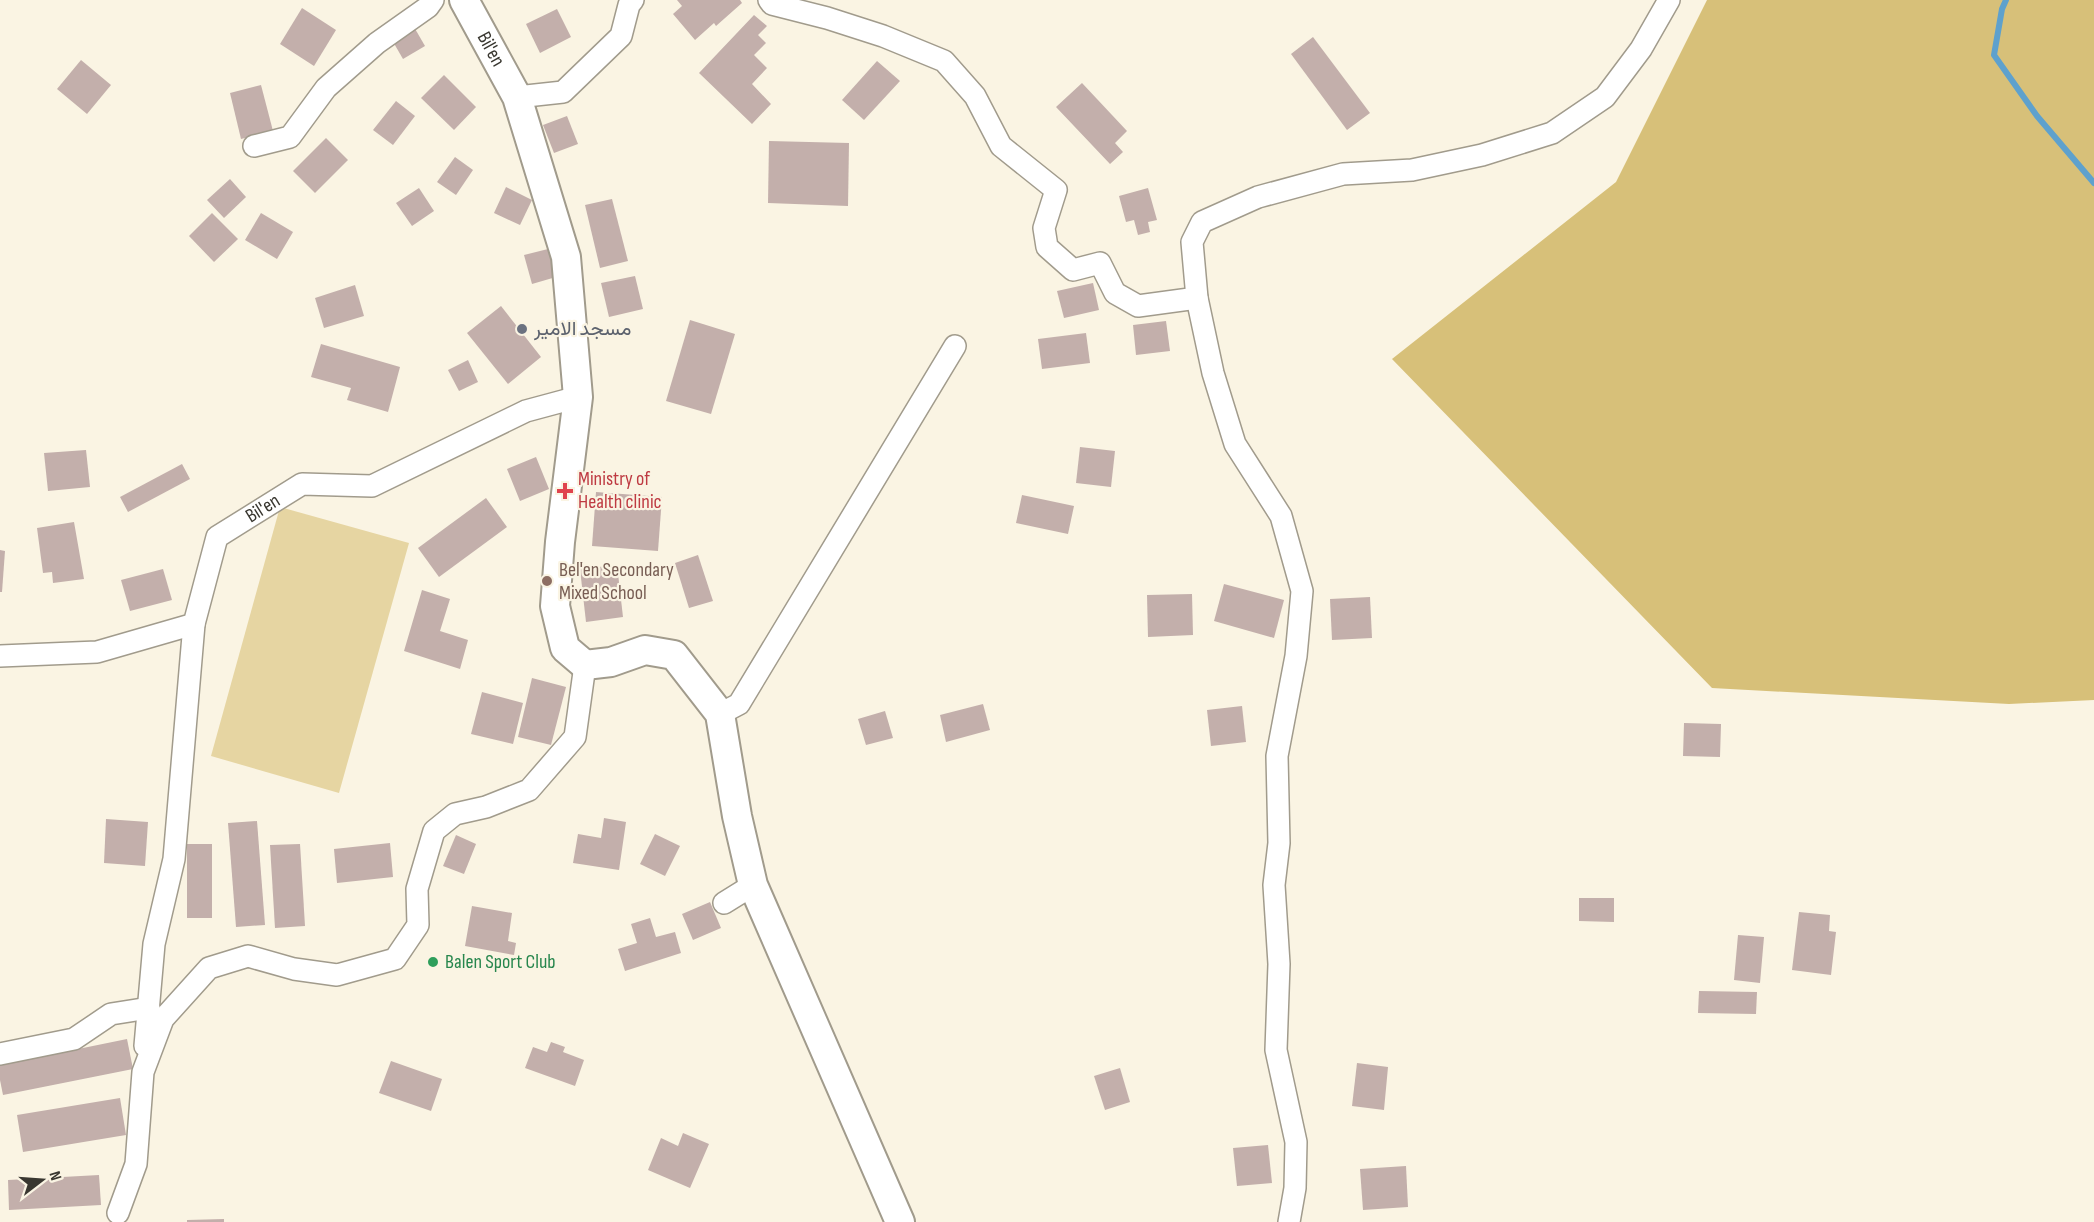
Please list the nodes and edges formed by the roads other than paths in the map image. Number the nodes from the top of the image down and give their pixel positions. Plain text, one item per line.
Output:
1 (433, 0) edge
2 (464, 0) edge
3 (633, 0) edge
4 (769, 0) edge
5 (1669, 0) edge
6 (517, 97) junction
7 (254, 146) dead end
8 (1197, 298) junction
9 (955, 346) dead end
10 (578, 397) junction
11 (194, 624) junction
12 (0, 656) edge
13 (585, 665) junction
14 (720, 714) junction
15 (753, 885) junction
16 (724, 903) dead end
17 (148, 1008) junction
18 (0, 1054) edge
19 (143, 1072) junction
20 (118, 1213) dead end
21 (900, 1222) edge
22 (1289, 1222) edge

1 - 7 street
2 - 6 street, Bil'en
3 - 6 street
4 - 8 street
5 - 8 street
6 - 10 street, Bil'en
8 - 22 street
9 - 14 street
10 - 11 street, Bil'en
10 - 13 street, Bil'en
11 - 12 street
11 - 17 street, Bil'en
13 - 14 street
13 - 19 street
14 - 15 street
15 - 16 street
15 - 21 street
17 - 18 street
17 - 19 street, Bil'en
19 - 20 street, Bil'en

